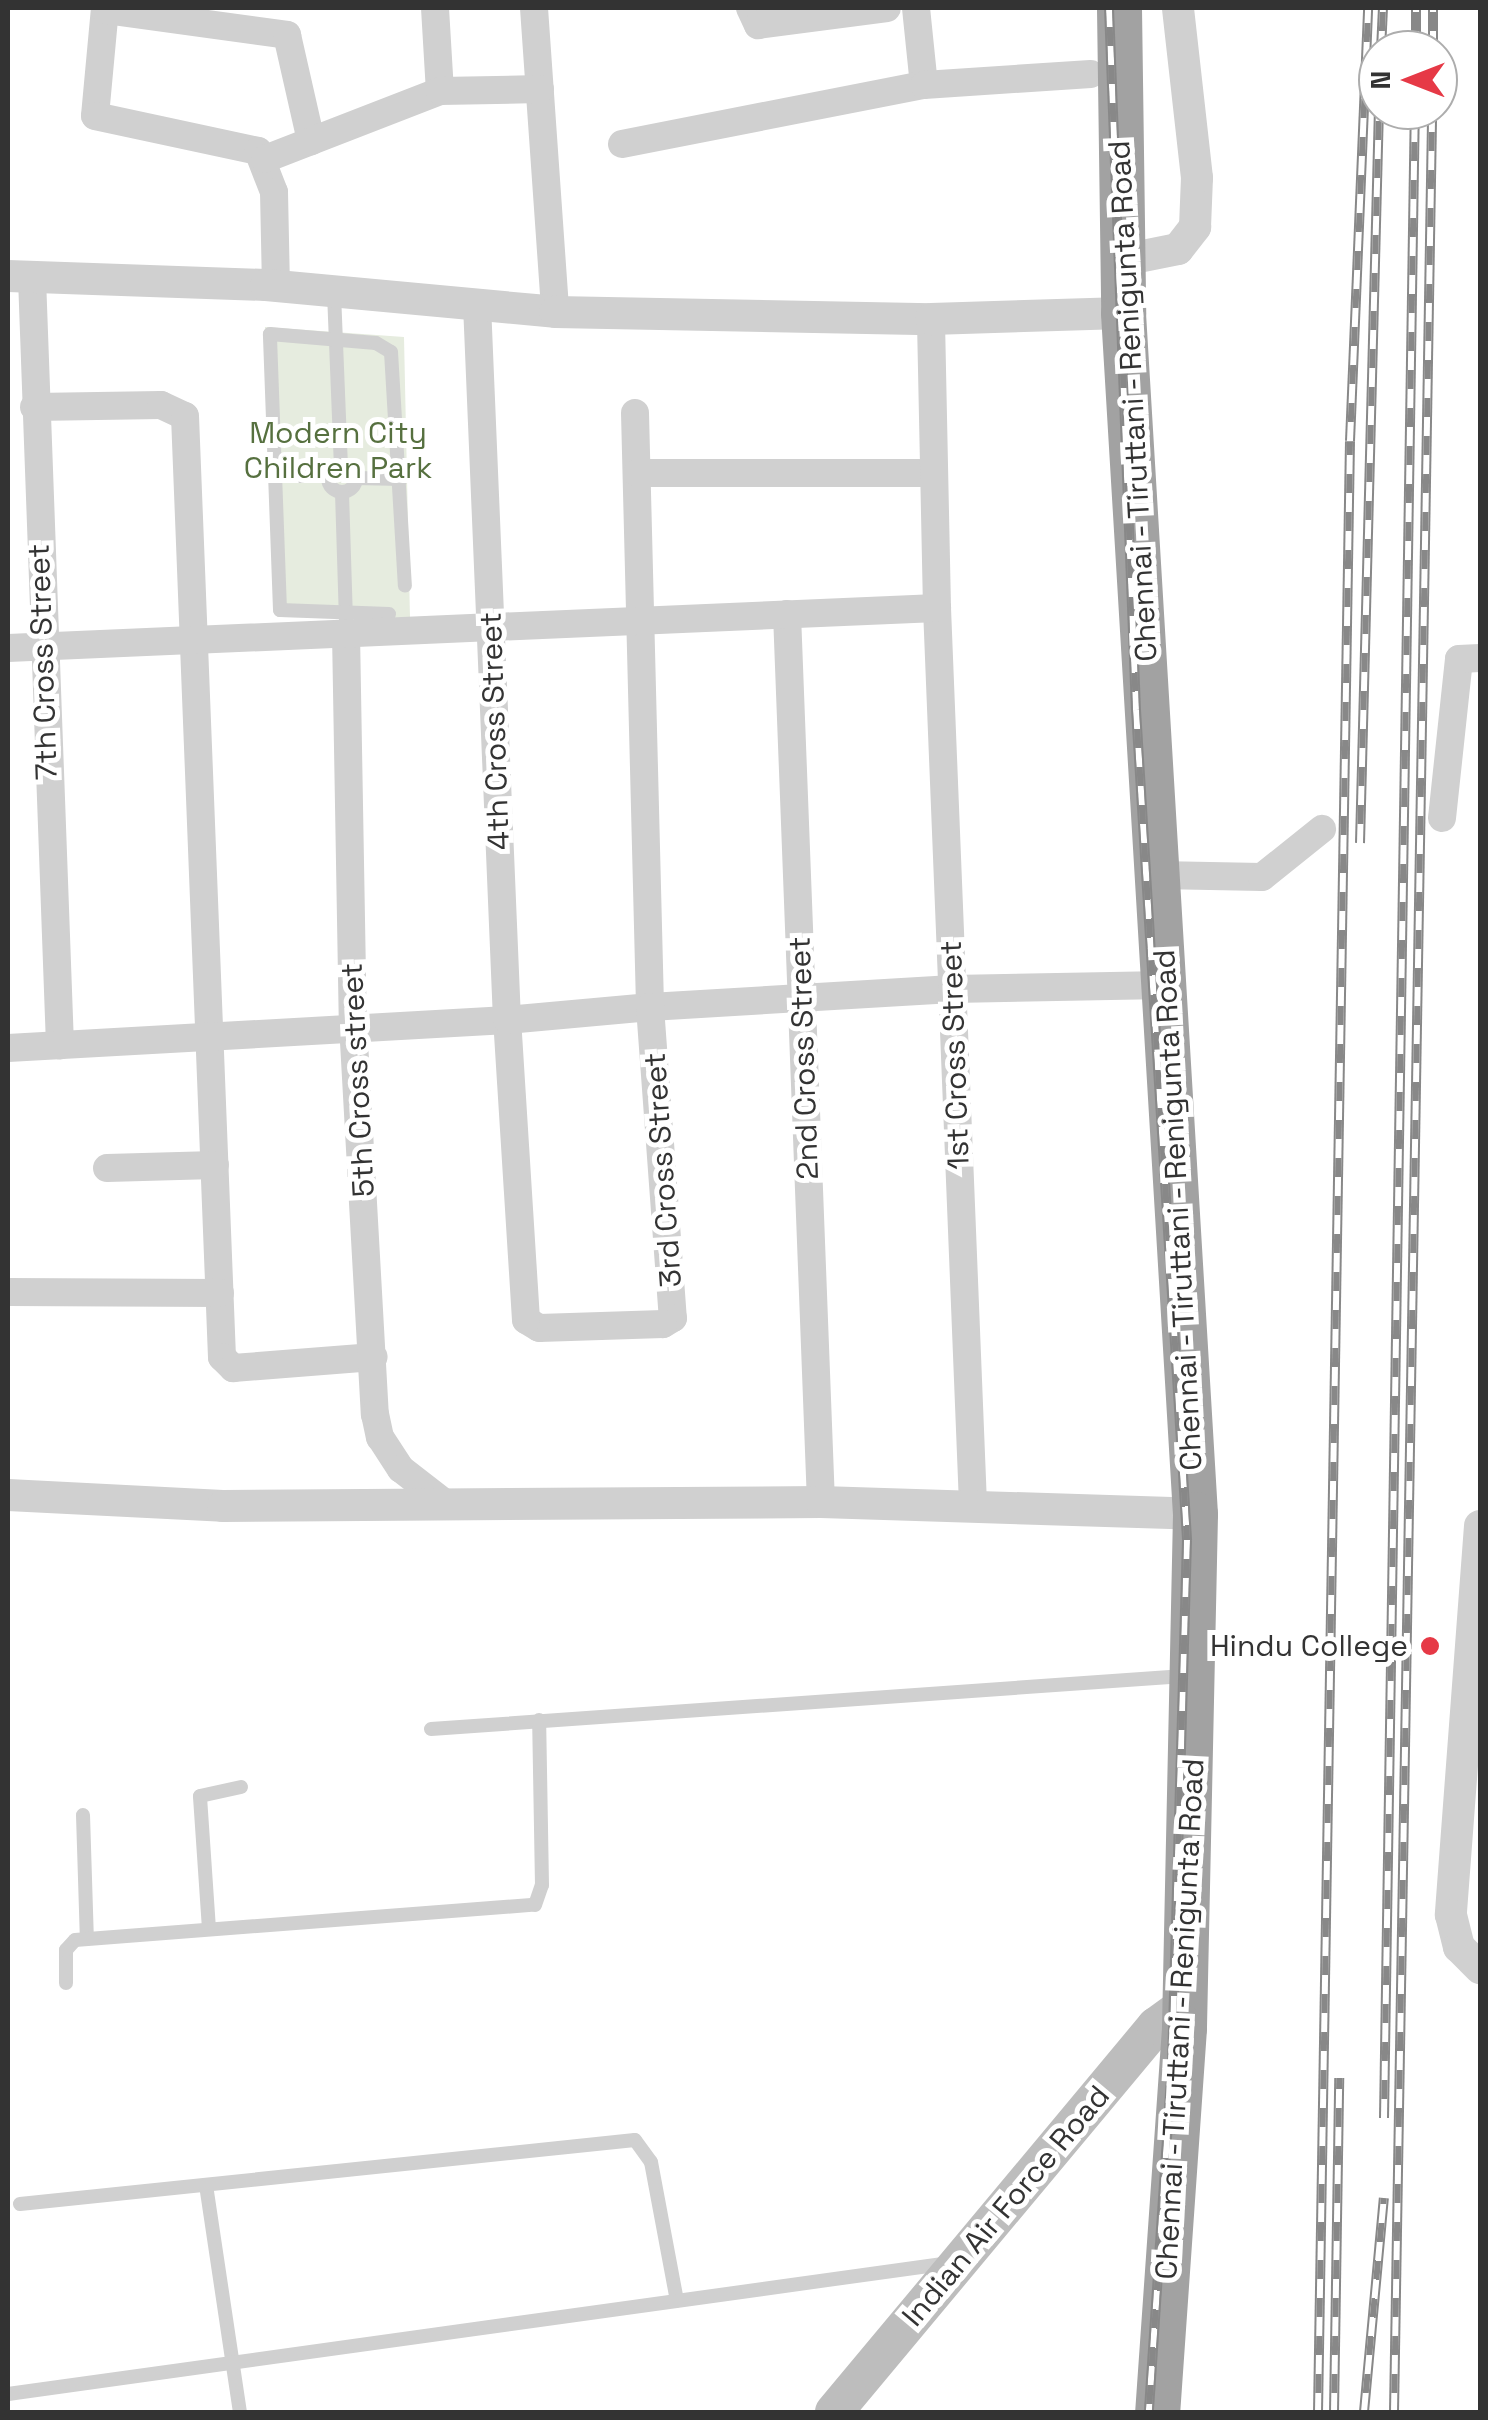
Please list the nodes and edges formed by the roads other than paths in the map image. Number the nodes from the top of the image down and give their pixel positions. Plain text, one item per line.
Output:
1 (435, 8) edge
2 (534, 8) edge
3 (750, 8) edge
4 (916, 8) edge
5 (1090, 8) edge
6 (1118, 8) edge
7 (1178, 8) edge
8 (105, 9) edge
9 (873, 9) edge
10 (282, 19) edge
11 (1091, 74) junction
12 (924, 85) junction
13 (540, 88) junction
14 (440, 91) junction
15 (311, 142) junction
16 (622, 144) dead end
17 (265, 159) junction
18 (1123, 260) junction
19 (20, 277) edge
20 (276, 286) junction
21 (334, 292) junction
22 (477, 305) junction
23 (555, 312) junction
24 (1109, 314) junction
25 (931, 319) junction
26 (336, 342) junction
27 (34, 408) junction
28 (635, 412) dead end
29 (340, 464) junction
30 (934, 472) junction
31 (637, 473) junction
32 (273, 476) junction
33 (327, 476) junction
34 (356, 478) junction
35 (401, 479) junction
36 (342, 493) junction
37 (406, 586) dead end
38 (937, 608) junction
39 (388, 614) dead end
40 (787, 614) junction
41 (640, 621) junction
42 (346, 624) junction
43 (492, 627) junction
44 (190, 636) junction
45 (41, 646) junction
46 (8, 648) edge
47 (1480, 658) edge
48 (1442, 818) dead end
49 (1322, 829) dead end
50 (1158, 875) junction
51 (1150, 985) junction
52 (952, 989) junction
53 (802, 998) junction
54 (650, 1007) junction
55 (507, 1020) junction
56 (353, 1024) junction
57 (210, 1032) junction
58 (60, 1045) junction
59 (8, 1048) edge
60 (515, 1158) joint
61 (215, 1165) junction
62 (108, 1168) dead end
63 (8, 1292) edge
64 (220, 1294) junction
65 (374, 1357) junction
66 (8, 1495) edge
67 (440, 1500) junction
68 (821, 1502) junction
69 (973, 1503) junction
70 (1181, 1514) junction
71 (1480, 1526) edge
72 (1180, 1676) junction
73 (1475, 1683) edge
74 (539, 1720) junction
75 (431, 1729) dead end
76 (241, 1786) dead end
77 (83, 1816) dead end
78 (1471, 1829) edge
79 (208, 1929) junction
80 (87, 1939) junction
81 (1473, 1955) edge
82 (66, 1983) dead end
83 (1170, 2016) junction
84 (206, 2184) junction
85 (20, 2204) dead end
86 (960, 2261) junction
87 (677, 2300) junction
88 (232, 2365) junction
89 (8, 2394) edge
90 (240, 2412) edge
91 (834, 2412) edge
92 (1128, 2412) edge
93 (1157, 2412) edge

1 - 14 street
2 - 13 street
3 - 9 street
4 - 12 street
5 - 11 highway, Chennai - Tiruttani - Renigunta Road
6 - 18 highway, Chennai - Tiruttani - Renigunta Road
7 - 18 street
8 - 10 street
8 - 17 street
10 - 15 street
11 - 12 street
11 - 24 highway, Chennai - Tiruttani - Renigunta Road
12 - 16 street
13 - 14 street
13 - 23 street
14 - 15 street
15 - 17 street
17 - 20 street
18 - 24 highway, Chennai - Tiruttani - Renigunta Road
19 - 20 street
19 - 27 street, 7th Cross Street
20 - 21 street
21 - 22 street
21 - 26 lane
22 - 23 street
22 - 43 street, 4th Cross Street
23 - 25 street
24 - 25 street
24 - 50 highway, Chennai - Tiruttani - Renigunta Road
24 - 51 highway, Chennai - Tiruttani - Renigunta Road
25 - 30 street, 1st Cross Street
26 - 29 lane
26 - 32 lane
26 - 35 lane
27 - 44 street
27 - 45 street, 7th Cross Street
28 - 31 street
29 - 33 lane
29 - 34 lane
30 - 31 street
30 - 38 street, 1st Cross Street
31 - 41 street
32 - 33 lane
32 - 42 lane
33 - 36 lane
34 - 35 lane
34 - 36 lane
35 - 37 lane
36 - 42 lane
38 - 40 street
38 - 52 street, 1st Cross Street
39 - 42 lane
40 - 41 street
40 - 53 street, 2nd Cross Street
41 - 43 street
41 - 54 street
42 - 43 street
42 - 44 street
42 - 56 street, 5th Cross street
43 - 55 street, 4th Cross Street
44 - 45 street
44 - 57 street
45 - 46 street
45 - 58 street, 7th Cross Street
47 - 48 street
49 - 50 street
50 - 51 highway, Chennai - Tiruttani - Renigunta Road
51 - 52 street
51 - 70 highway, Chennai - Tiruttani - Renigunta Road
52 - 53 street
52 - 69 street, 1st Cross Street
53 - 54 street
53 - 68 street, 2nd Cross Street
54 - 55 street
54 - 60 street, 3rd Cross Street
55 - 56 street
55 - 60 street, 4th Cross Street
56 - 57 street
56 - 65 street, 5th Cross street
57 - 58 street
57 - 61 street
58 - 59 street
61 - 62 street
61 - 64 street
63 - 64 street
64 - 65 street
65 - 67 street, 5th Cross street
66 - 67 street
67 - 68 street
68 - 69 street
69 - 70 street
70 - 72 highway, Chennai - Tiruttani - Renigunta Road
71 - 73 street
72 - 74 lane
72 - 83 highway, Chennai - Tiruttani - Renigunta Road
73 - 78 street
74 - 75 lane
74 - 79 lane
76 - 79 lane
77 - 80 lane
78 - 81 street
79 - 80 lane
80 - 82 lane
83 - 86 main road, Indian Air Force Road
83 - 92 highway, Chennai - Tiruttani - Renigunta Road
83 - 93 highway, Chennai - Tiruttani - Renigunta Road
84 - 85 lane
84 - 87 lane
84 - 88 lane
86 - 87 lane
86 - 91 main road, Indian Air Force Road
87 - 88 lane
88 - 89 lane
88 - 90 lane

